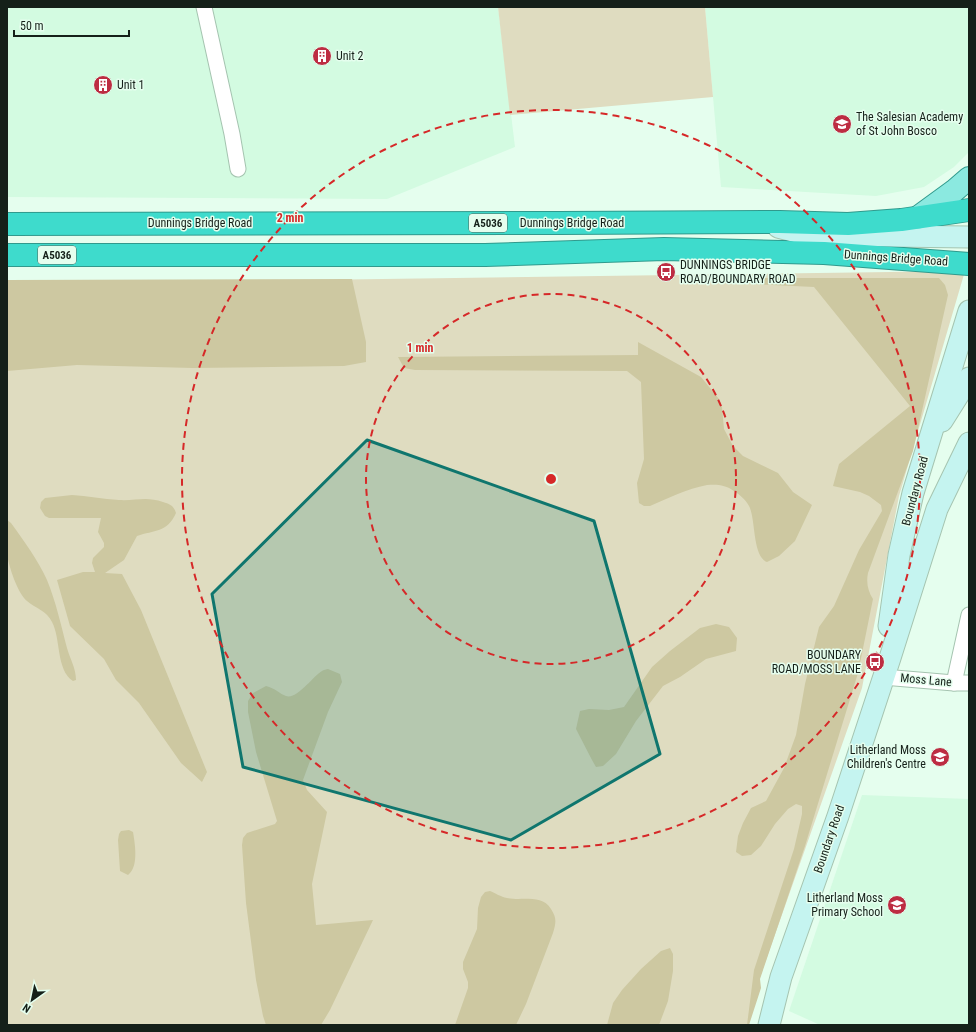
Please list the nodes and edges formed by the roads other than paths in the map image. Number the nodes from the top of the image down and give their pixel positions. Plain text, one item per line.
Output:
1 (204, 7) edge
2 (238, 169) dead end
3 (969, 178) edge
4 (969, 210) edge
5 (917, 218) junction
6 (760, 222) junction
7 (7, 224) edge
8 (969, 237) edge
9 (7, 255) edge
10 (968, 264) edge
11 (969, 311) edge
12 (969, 378) edge
13 (969, 443) edge
14 (926, 447) junction
15 (969, 615) edge
16 (883, 677) junction
17 (962, 683) edge
18 (769, 1025) edge

1 - 2 street
3 - 5 main road
4 - 5 highway, Dunnings Bridge Road / A5036
5 - 6 highway, Dunnings Bridge Road / A5036
6 - 7 highway, Dunnings Bridge Road / A5036
6 - 8 street
9 - 10 highway, Dunnings Bridge Road / A5036
11 - 14 street, Boundary Road
12 - 14 street
13 - 16 street, Boundary Road
14 - 16 street, Boundary Road
15 - 17 street
16 - 17 street, Moss Lane
16 - 18 street, Boundary Road

